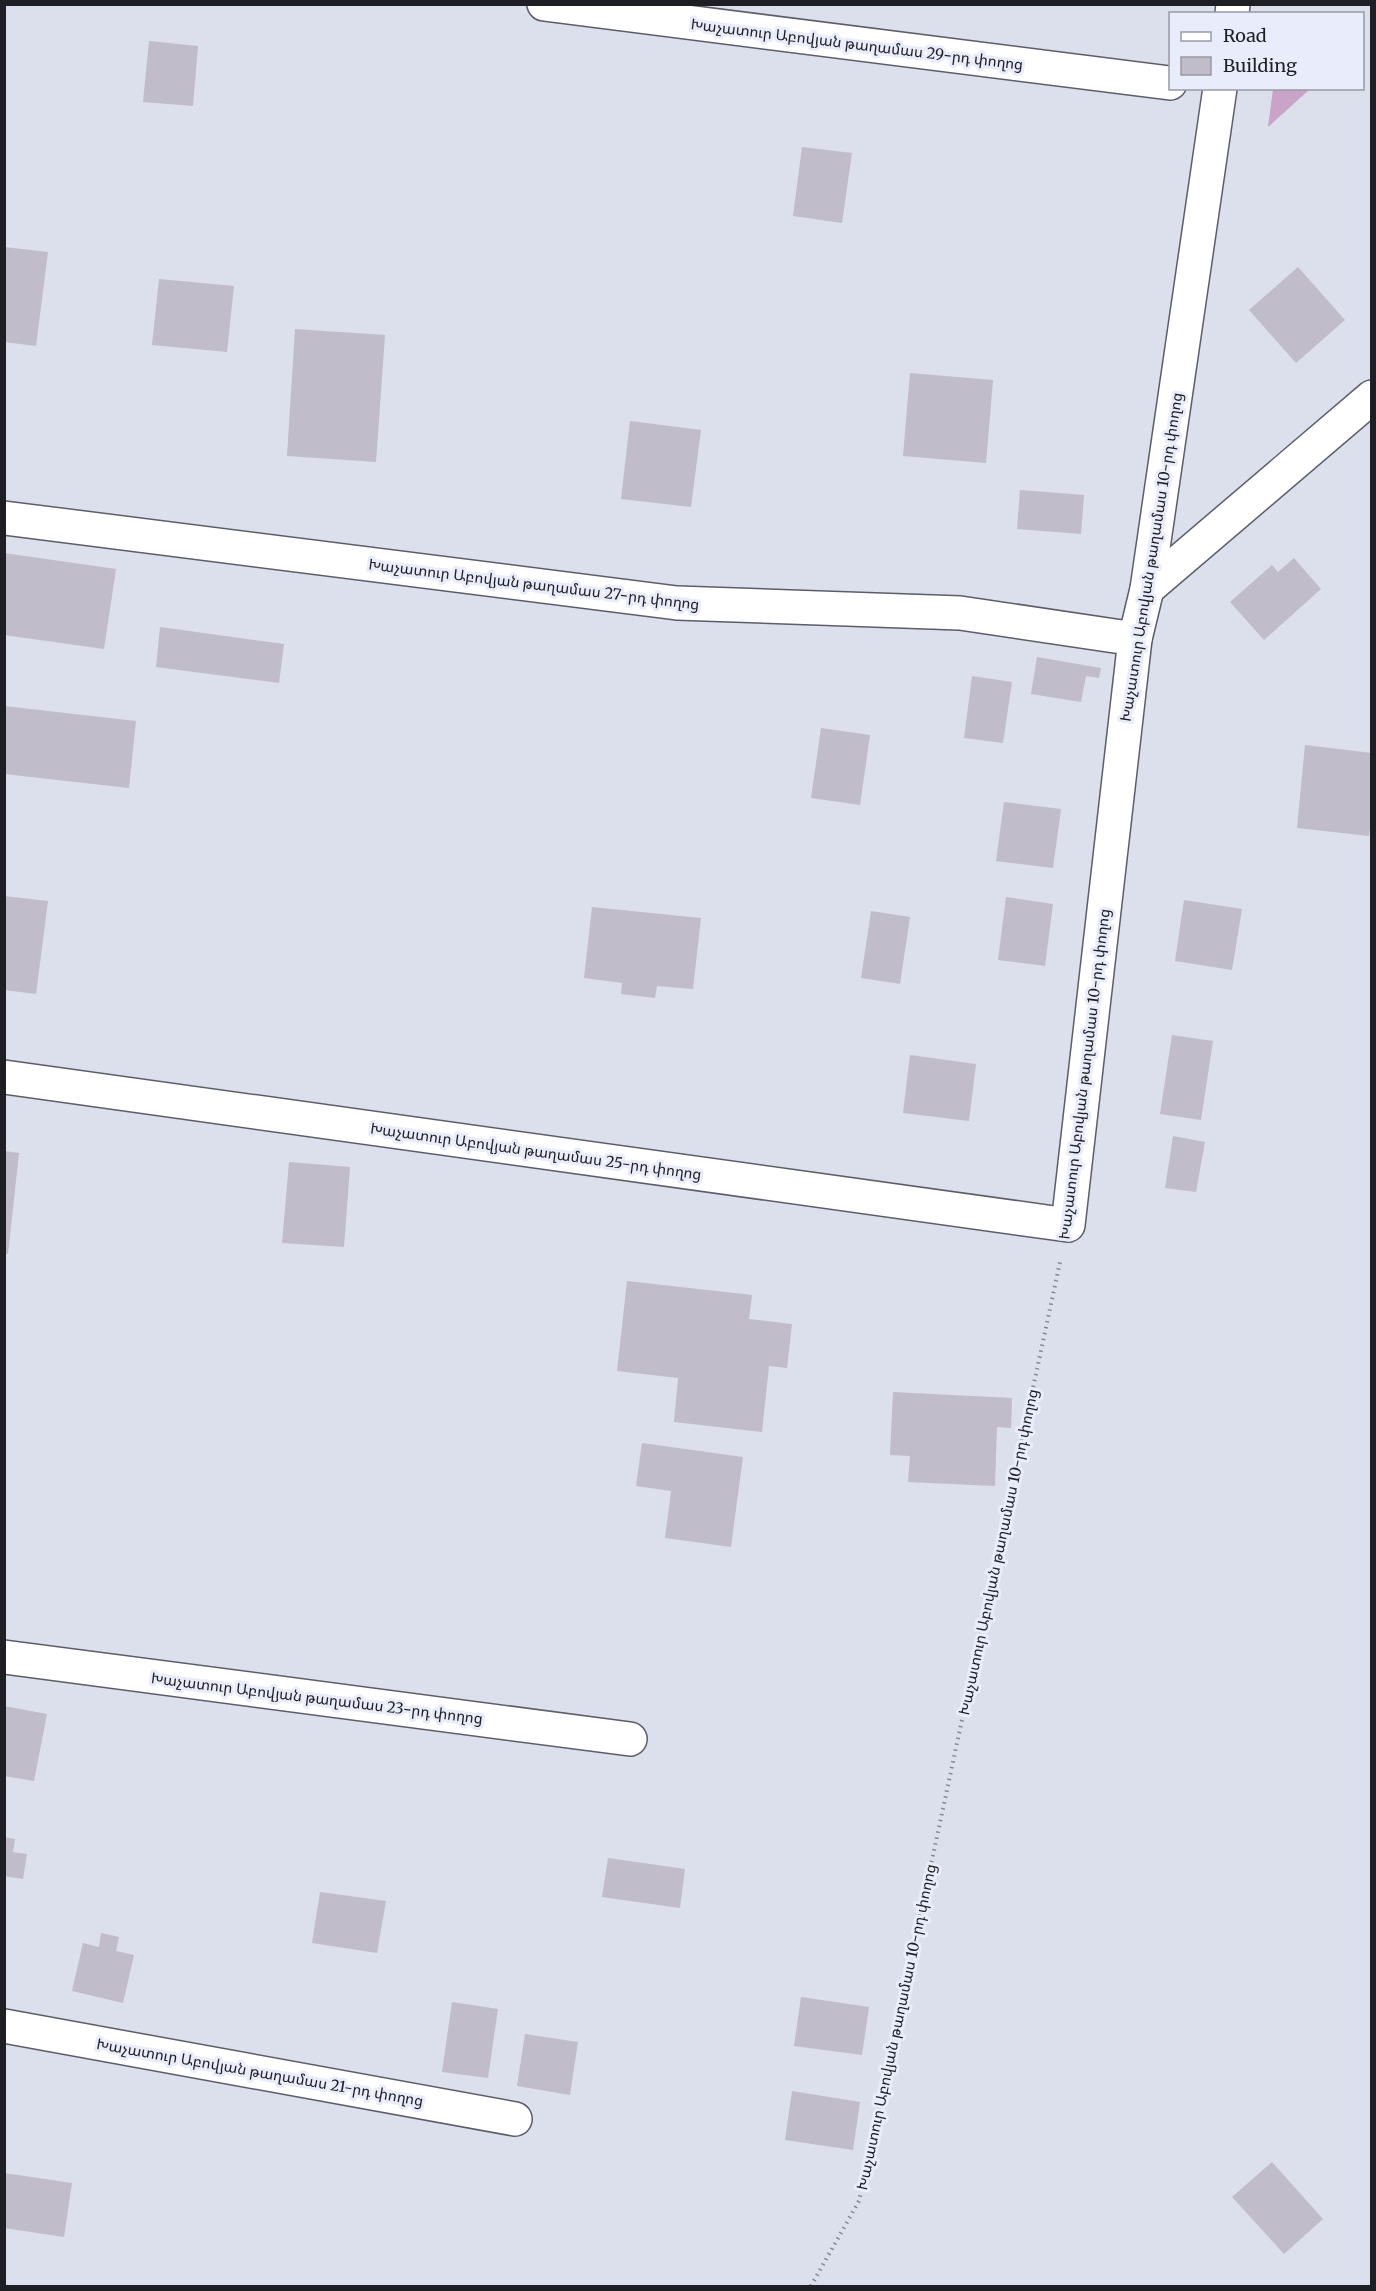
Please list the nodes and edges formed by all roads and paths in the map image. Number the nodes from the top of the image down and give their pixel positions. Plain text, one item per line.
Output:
1 (544, 4) edge
2 (1169, 83) edge
3 (1218, 90) edge
4 (1371, 397) edge
5 (4, 518) edge
6 (1147, 589) junction
7 (1135, 639) junction
8 (4, 1077) edge
9 (1068, 1225) junction
10 (4, 1657) edge
11 (630, 1739) dead end
12 (4, 2025) edge
13 (515, 2119) dead end
14 (810, 2286) edge

1 - 2 street, Խաչատուր Աբովյան թաղամաս 29-րդ փողոց
3 - 6 street, Խաչատուր Աբովյան թաղամաս 10-րդ փողոց
4 - 6 street
5 - 7 street, Խաչատուր Աբովյան թաղամաս 27-րդ փողոց
6 - 7 street, Խաչատուր Աբովյան թաղամաս 10-րդ փողոց
7 - 9 street, Խաչատուր Աբովյան թաղամաս 10-րդ փողոց
8 - 9 street, Խաչատուր Աբովյան թաղամաս 25-րդ փողոց
9 - 14 path, Խաչատուր Աբովյան թաղամաս 10-րդ փողոց
10 - 11 street, Խաչատուր Աբովյան թաղամաս 23-րդ փողոց
12 - 13 street, Խաչատուր Աբովյան թաղամաս 21-րդ փողոց

